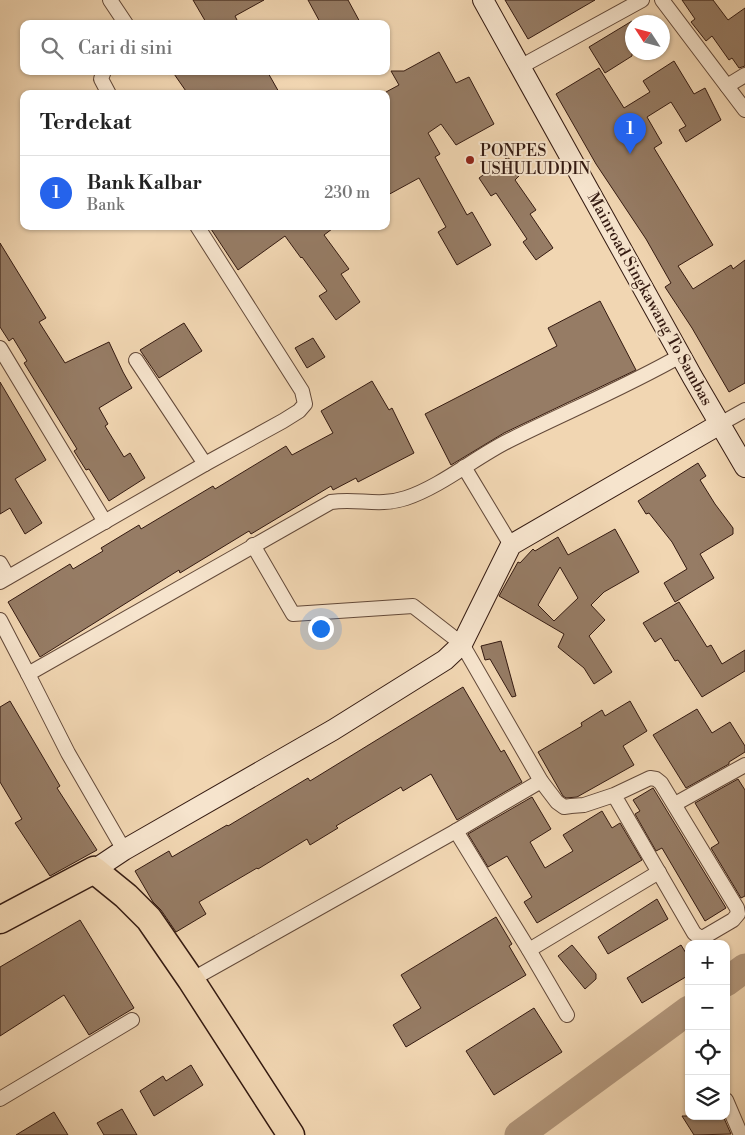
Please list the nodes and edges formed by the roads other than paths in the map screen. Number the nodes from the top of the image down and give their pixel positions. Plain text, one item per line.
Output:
1 (110, 0) edge
2 (483, 0) edge
3 (642, 0) edge
4 (662, 0) edge
5 (123, 20) edge
6 (520, 67) junction
7 (102, 75) edge
8 (745, 75) edge
9 (727, 86) junction
10 (107, 90) edge
11 (745, 110) edge
12 (200, 230) edge
13 (0, 348) edge
14 (682, 355) junction
15 (136, 360) dead end
16 (745, 410) edge
17 (720, 424) junction
18 (204, 464) junction
19 (745, 466) edge
20 (464, 467) junction
21 (105, 522) junction
22 (253, 545) junction
23 (511, 545) junction
24 (0, 563) edge
25 (4, 580) edge
26 (0, 620) edge
27 (462, 644) junction
28 (28, 674) junction
29 (745, 765) edge
30 (541, 781) junction
31 (614, 795) junction
32 (675, 804) junction
33 (456, 831) junction
34 (124, 850) junction
35 (94, 870) junction
36 (659, 872) junction
37 (0, 920) edge
38 (529, 950) junction
39 (191, 980) junction
40 (567, 1015) dead end
41 (132, 1020) dead end
42 (0, 1098) edge
43 (730, 1109) edge
44 (291, 1135) edge
45 (741, 1135) edge

1 - 5 street
2 - 6 street, Mainroad Singkawang To Sambas
3 - 6 street
4 - 9 street
6 - 14 street, Mainroad Singkawang To Sambas
7 - 10 street
8 - 9 street
9 - 11 street
12 - 18 street
13 - 21 street
14 - 17 street, Mainroad Singkawang To Sambas
14 - 20 street
15 - 18 street
16 - 17 street
17 - 19 street, Mainroad Singkawang To Sambas
17 - 23 street
18 - 21 street
20 - 22 street
20 - 23 street
21 - 25 street
22 - 27 street
22 - 28 street
23 - 27 street
24 - 25 street
26 - 28 street
27 - 30 street
27 - 34 street
28 - 34 street
29 - 32 street
30 - 31 street
30 - 33 street
31 - 32 street
31 - 36 street
32 - 36 street
33 - 38 street
33 - 39 street
34 - 35 street
35 - 37 highway
35 - 39 highway
36 - 38 street
38 - 40 street
39 - 44 highway
41 - 42 street
43 - 45 street

